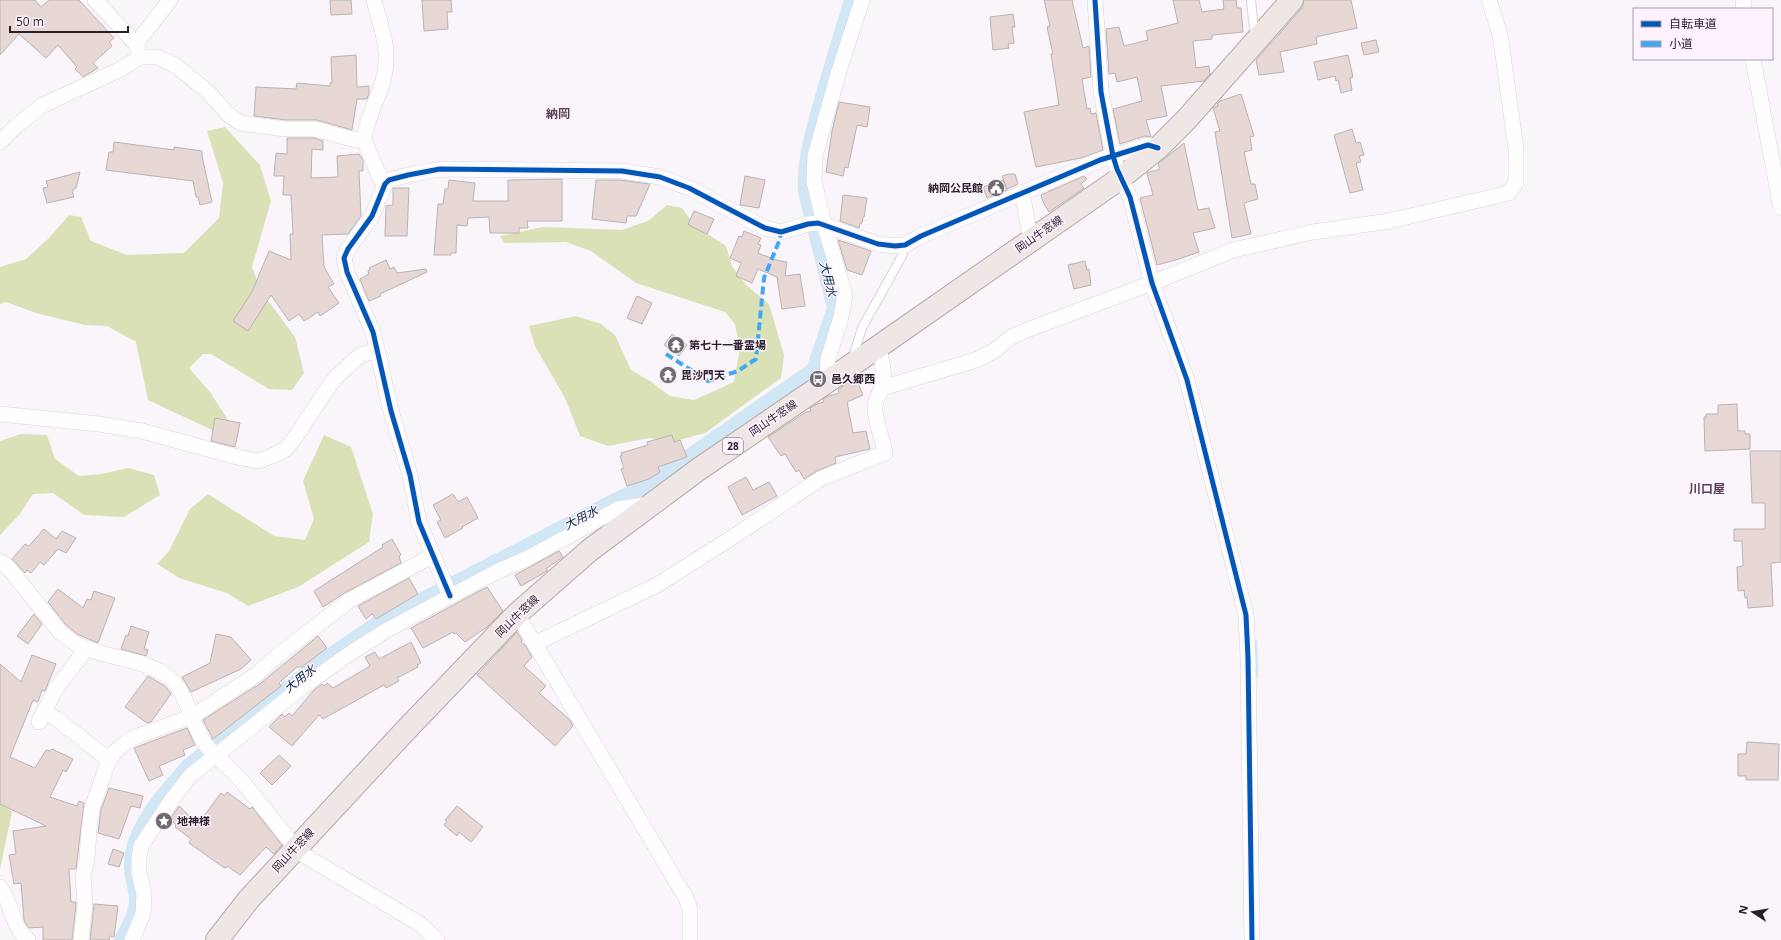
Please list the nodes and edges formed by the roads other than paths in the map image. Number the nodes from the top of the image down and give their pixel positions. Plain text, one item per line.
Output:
1 (95, 0) edge
2 (170, 0) edge
3 (374, 0) edge
4 (862, 0) edge
5 (1095, 0) edge
6 (1251, 0) edge
7 (1292, 0) edge
8 (1489, 0) edge
9 (1261, 35) junction
10 (138, 51) junction
11 (1754, 60) edge
12 (364, 140) junction
13 (0, 142) edge
14 (1158, 148) junction
15 (1113, 156) junction
16 (1122, 177) junction
17 (385, 184) junction
18 (1022, 192) junction
19 (1781, 208) edge
20 (817, 224) junction
21 (1035, 237) junction
22 (905, 245) junction
23 (1152, 283) junction
24 (878, 347) junction
25 (376, 351) junction
26 (852, 365) junction
27 (827, 382) junction
28 (882, 388) junction
29 (0, 414) edge
30 (652, 503) junction
31 (432, 556) junction
32 (0, 561) edge
33 (448, 590) junction
34 (517, 614) junction
35 (536, 644) junction
36 (86, 649) junction
37 (193, 716) junction
38 (216, 755) junction
39 (109, 760) junction
40 (295, 847) junction
41 (0, 887) edge
42 (28, 940) edge
43 (81, 940) edge
44 (132, 940) edge
45 (217, 940) edge
46 (437, 940) edge
47 (690, 940) edge
48 (1252, 940) edge

1 - 10 street
2 - 10 street
3 - 12 street
4 - 20 street
5 - 15 street
6 - 9 lane
7 - 9 main road, 岡山牛窓線 / 28
8 - 23 street
9 - 14 main road, 岡山牛窓線 / 28
10 - 12 street
10 - 13 street
11 - 19 street
12 - 17 street
14 - 15 street
14 - 16 main road, 岡山牛窓線 / 28
15 - 16 street
15 - 18 street
16 - 21 main road, 岡山牛窓線 / 28
16 - 23 street
17 - 20 street
17 - 25 street
18 - 21 street
18 - 22 street
20 - 22 street
20 - 27 street
21 - 24 main road, 岡山牛窓線 / 28
22 - 26 lane
23 - 28 street
23 - 48 street
24 - 26 main road, 岡山牛窓線 / 28
24 - 28 street
25 - 29 street
25 - 31 street
26 - 27 main road, 岡山牛窓線 / 28
27 - 30 main road, 岡山牛窓線 / 28
28 - 35 street
30 - 33 street
30 - 34 main road, 岡山牛窓線 / 28
31 - 33 street
31 - 37 street
32 - 36 street
33 - 38 street
34 - 35 street
34 - 40 main road, 岡山牛窓線 / 28
35 - 47 street
36 - 37 street
36 - 39 street
37 - 38 street
37 - 39 street
38 - 40 street
38 - 44 street
39 - 43 street
40 - 45 main road, 岡山牛窓線 / 28
40 - 46 street
41 - 42 street

